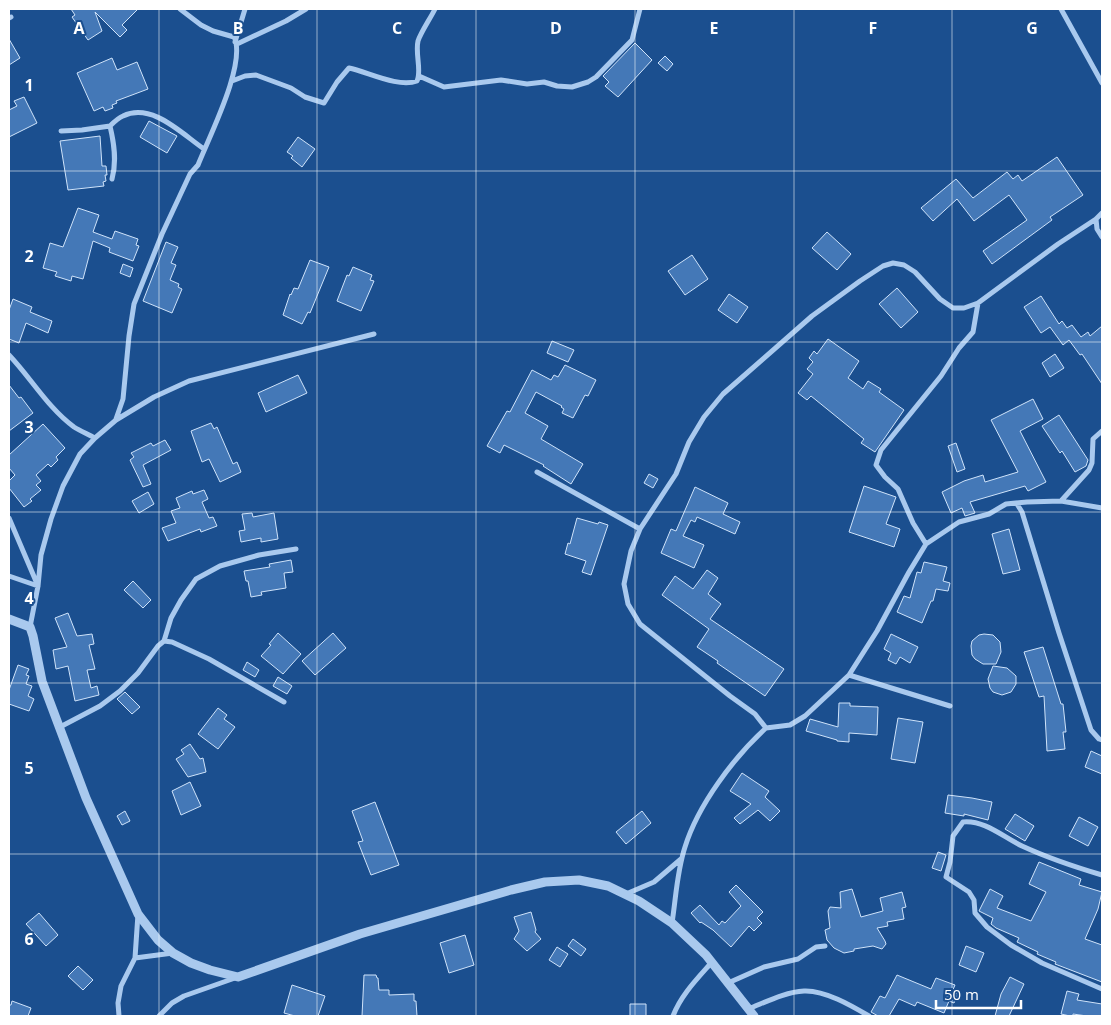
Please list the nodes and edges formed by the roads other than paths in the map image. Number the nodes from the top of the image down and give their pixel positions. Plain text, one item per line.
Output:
1 (180, 9) edge
2 (245, 9) edge
3 (306, 9) edge
4 (435, 9) edge
5 (640, 9) edge
6 (1061, 9) edge
7 (237, 44) junction
8 (419, 76) junction
9 (232, 81) junction
10 (1102, 83) edge
11 (214, 123) dead end
12 (110, 126) junction
13 (61, 131) dead end
14 (204, 149) junction
15 (112, 179) dead end
16 (1102, 213) edge
17 (1096, 219) junction
18 (1102, 236) edge
19 (978, 303) junction
20 (374, 334) dead end
21 (9, 354) edge
22 (116, 420) junction
23 (1102, 431) edge
24 (95, 438) junction
25 (536, 472) dead end
26 (1061, 501) junction
27 (1017, 504) junction
28 (1102, 508) edge
29 (9, 518) edge
30 (640, 529) junction
31 (926, 544) junction
32 (296, 549) dead end
33 (9, 576) edge
34 (38, 586) junction
35 (9, 619) edge
36 (30, 628) junction
37 (164, 641) junction
38 (849, 675) junction
39 (284, 702) dead end
40 (950, 706) dead end
41 (60, 727) junction
42 (766, 728) junction
43 (1102, 740) edge
44 (682, 859) junction
45 (1102, 875) edge
46 (625, 894) junction
47 (138, 914) junction
48 (672, 922) junction
49 (825, 946) dead end
50 (173, 953) junction
51 (134, 958) junction
52 (712, 962) junction
53 (238, 977) junction
54 (728, 983) junction
55 (1102, 989) edge
56 (751, 1012) edge
57 (119, 1016) edge
58 (159, 1016) edge
59 (673, 1016) edge
60 (870, 1016) edge

1 - 7 street
2 - 9 street
3 - 7 street
4 - 8 street
5 - 8 street
6 - 10 street
7 - 9 street
8 - 9 street
9 - 11 street
9 - 14 street
12 - 13 street
12 - 14 street
12 - 15 street
14 - 22 street
16 - 17 street
17 - 18 street
17 - 19 street
19 - 30 street
19 - 31 street
20 - 22 street
21 - 24 street
22 - 24 street
23 - 26 street
24 - 34 street
25 - 30 street
26 - 27 street
26 - 28 street
27 - 31 street
27 - 43 street
29 - 34 street
30 - 42 street
31 - 38 street
32 - 37 street
33 - 34 street
34 - 36 street
35 - 36 street
36 - 41 street
37 - 39 street
37 - 41 street
38 - 40 street
38 - 42 street
41 - 47 street
42 - 44 street
44 - 46 street
44 - 48 street
45 - 55 street
46 - 48 street
46 - 53 street
47 - 50 street
47 - 51 street
48 - 52 street
49 - 54 street
50 - 51 street
50 - 53 street
51 - 57 street
52 - 54 street
52 - 59 street
53 - 58 street
54 - 56 street
56 - 60 street

